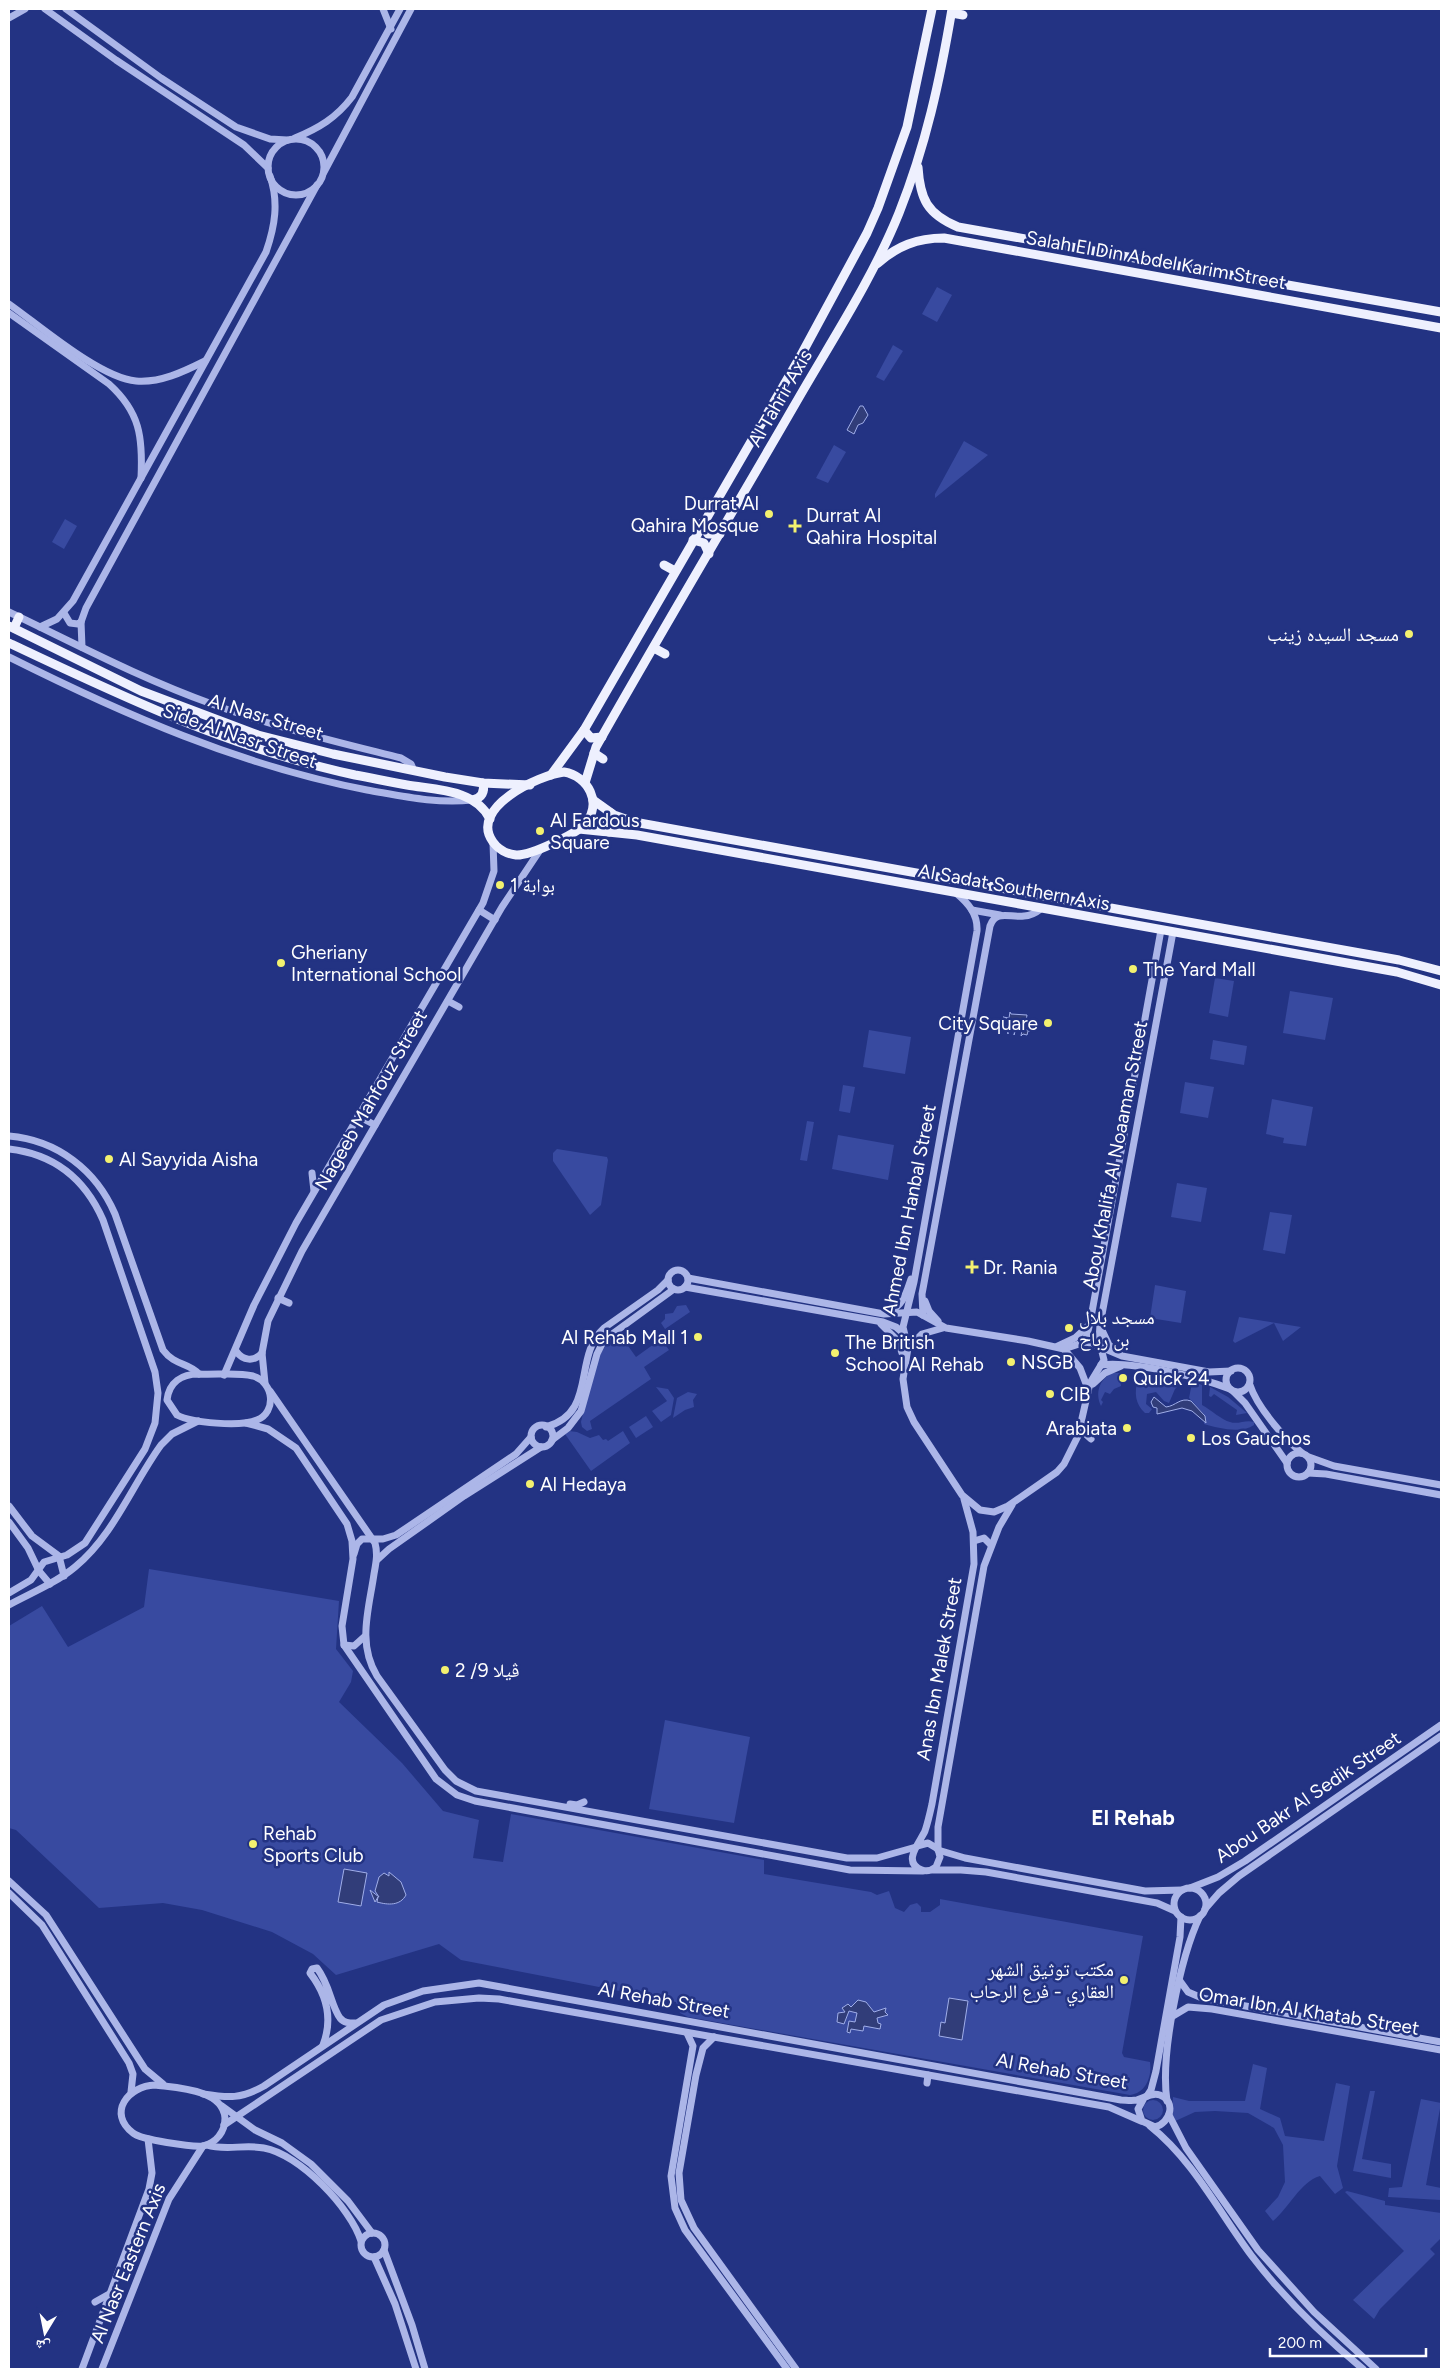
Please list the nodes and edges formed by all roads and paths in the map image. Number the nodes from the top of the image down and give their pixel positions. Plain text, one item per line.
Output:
1 (25, 9) edge
2 (45, 9) edge
3 (66, 9) edge
4 (382, 9) edge
5 (400, 9) edge
6 (411, 9) edge
7 (932, 9) edge
8 (952, 11) edge
9 (963, 15) dead end
10 (9, 18) edge
11 (390, 28) junction
12 (398, 33) junction
13 (290, 139) junction
14 (917, 162) junction
15 (269, 172) junction
16 (324, 172) junction
17 (318, 185) junction
18 (1160, 263) junction
19 (873, 268) junction
20 (1158, 277) junction
21 (1314, 290) junction
22 (9, 304) edge
23 (1311, 305) junction
24 (1441, 312) edge
25 (9, 313) edge
26 (1441, 328) edge
27 (205, 361) junction
28 (140, 481) junction
29 (702, 524) junction
30 (720, 534) junction
31 (693, 540) junction
32 (709, 554) junction
33 (664, 565) dead end
34 (675, 571) junction
35 (9, 612) edge
36 (64, 613) junction
37 (19, 617) junction
38 (81, 622) junction
39 (11, 627) edge
40 (40, 627) junction
41 (9, 642) edge
42 (82, 647) junction
43 (654, 648) junction
44 (664, 654) dead end
45 (9, 657) edge
46 (584, 730) junction
47 (602, 737) junction
48 (594, 754) junction
49 (602, 759) dead end
50 (414, 771) junction
51 (550, 775) junction
52 (585, 782) junction
53 (483, 783) junction
54 (530, 784) junction
55 (473, 800) junction
56 (593, 800) junction
57 (611, 812) junction
58 (490, 819) junction
59 (579, 829) junction
60 (609, 832) junction
61 (493, 842) junction
62 (543, 847) junction
63 (956, 893) junction
64 (1042, 908) junction
65 (479, 910) junction
66 (972, 910) junction
67 (1000, 915) junction
68 (494, 920) junction
69 (977, 924) junction
70 (990, 926) junction
71 (1159, 929) junction
72 (1175, 932) junction
73 (975, 942) junction
74 (986, 944) junction
75 (1154, 969) junction
76 (1441, 971) edge
77 (1165, 975) junction
78 (1152, 977) junction
79 (1441, 985) edge
80 (448, 1001) junction
81 (459, 1007) dead end
82 (945, 1108) junction
83 (956, 1111) junction
84 (358, 1116) junction
85 (943, 1122) junction
86 (954, 1124) junction
87 (375, 1125) junction
88 (9, 1136) edge
89 (1122, 1148) junction
90 (9, 1149) edge
91 (1132, 1151) junction
92 (312, 1173) dead end
93 (314, 1191) junction
94 (918, 1265) junction
95 (688, 1278) junction
96 (668, 1280) junction
97 (914, 1282) junction
98 (925, 1283) junction
99 (685, 1287) junction
100 (674, 1289) junction
101 (922, 1294) junction
102 (278, 1298) junction
103 (289, 1303) dead end
104 (1092, 1311) junction
105 (905, 1313) junction
106 (1102, 1313) junction
107 (884, 1314) junction
108 (923, 1315) junction
109 (876, 1321) junction
110 (1090, 1324) junction
111 (1100, 1325) junction
112 (946, 1328) junction
113 (903, 1332) junction
114 (1085, 1342) junction
115 (908, 1348) junction
116 (1060, 1348) junction
117 (1100, 1348) junction
118 (236, 1351) junction
119 (262, 1353) junction
120 (1128, 1361) junction
121 (905, 1363) junction
122 (1101, 1365) junction
123 (1231, 1371) junction
124 (199, 1374) junction
125 (224, 1375) junction
126 (265, 1383) junction
127 (1250, 1385) junction
128 (1088, 1390) junction
129 (1232, 1390) junction
130 (270, 1391) junction
131 (158, 1400) junction
132 (167, 1400) junction
133 (198, 1421) junction
134 (246, 1423) junction
135 (546, 1427) junction
136 (1080, 1429) junction
137 (531, 1437) junction
138 (1091, 1439) dead end
139 (552, 1440) junction
140 (541, 1447) junction
141 (1305, 1455) junction
142 (1286, 1463) junction
143 (1308, 1473) junction
144 (1441, 1485) edge
145 (962, 1495) junction
146 (1441, 1495) edge
147 (1014, 1502) junction
148 (9, 1506) edge
149 (9, 1522) edge
150 (32, 1536) junction
151 (373, 1538) junction
152 (974, 1541) junction
153 (24, 1542) junction
154 (991, 1545) junction
155 (59, 1556) junction
156 (353, 1559) junction
157 (377, 1560) junction
158 (39, 1571) junction
159 (64, 1576) junction
160 (50, 1584) junction
161 (9, 1593) edge
162 (9, 1605) edge
163 (365, 1637) junction
164 (344, 1645) junction
165 (1441, 1725) edge
166 (1441, 1736) edge
167 (476, 1792) junction
168 (474, 1801) junction
169 (584, 1802) dead end
170 (562, 1807) junction
171 (927, 1825) junction
172 (938, 1827) junction
173 (916, 1846) junction
174 (938, 1849) junction
175 (884, 1856) junction
176 (963, 1858) junction
177 (887, 1870) junction
178 (961, 1870) junction
179 (926, 1871) junction
180 (9, 1881) edge
181 (1190, 1888) junction
182 (1182, 1890) junction
183 (9, 1893) edge
184 (1206, 1909) junction
185 (1176, 1910) junction
186 (1200, 1916) junction
187 (1181, 1917) junction
188 (1180, 1981) junction
189 (479, 1984) junction
190 (479, 1998) junction
191 (582, 2014) junction
192 (1173, 2016) junction
193 (580, 2022) dead end
194 (355, 2023) junction
195 (116, 2024) junction
196 (107, 2029) junction
197 (687, 2033) junction
198 (714, 2037) junction
199 (1441, 2042) edge
200 (323, 2045) junction
201 (1441, 2050) edge
202 (855, 2051) junction
203 (853, 2062) junction
204 (692, 2074) junction
205 (274, 2079) junction
206 (168, 2087) junction
207 (280, 2088) junction
208 (130, 2092) junction
209 (203, 2094) junction
210 (1145, 2097) junction
211 (1167, 2101) junction
212 (221, 2105) junction
213 (1169, 2115) junction
214 (238, 2117) junction
215 (1142, 2121) junction
216 (224, 2125) junction
217 (1150, 2126) junction
218 (148, 2140) junction
219 (205, 2145) junction
220 (372, 2233) junction
221 (361, 2241) junction
222 (384, 2250) junction
223 (1258, 2250) junction
224 (1251, 2255) junction
225 (374, 2257) junction
226 (111, 2293) junction
227 (95, 2302) dead end
228 (773, 2336) junction
229 (766, 2340) junction
230 (82, 2369) edge
231 (102, 2369) edge
232 (416, 2369) edge
233 (425, 2369) edge
234 (787, 2369) edge
235 (796, 2369) edge
236 (1363, 2369) edge
237 (1376, 2369) edge

1 - 10 street
2 - 15 street
3 - 13 street
4 - 11 street
5 - 11 street
6 - 12 street
7 - 29 main road, Al Tahrir Axis
8 - 9 main road
8 - 14 main road, Al Tahrir Axis
11 - 12 street
11 - 13 street
12 - 16 street
13 - 15 street
13 - 16 street
14 - 18 main road, Salah El Din Abdel Karim Street
14 - 19 main road, Al Tahrir Axis
15 - 17 street
15 - 27 street
16 - 17 street
17 - 38 street
18 - 20 main road
18 - 21 main road, Salah El Din Abdel Karim Street
19 - 20 main road, Salah El Din Abdel Karim Street
19 - 30 main road, Al Tahrir Axis
20 - 23 main road, Salah El Din Abdel Karim Street
21 - 23 main road
21 - 24 main road, Salah El Din Abdel Karim Street
22 - 27 street
23 - 26 main road, Salah El Din Abdel Karim Street
25 - 28 street
27 - 28 street
28 - 36 street
29 - 30 main road
29 - 31 main road, Al Tahrir Axis
30 - 32 main road, Al Tahrir Axis
31 - 32 main road
31 - 34 main road, Al Tahrir Axis
32 - 43 main road, Al Tahrir Axis
33 - 34 main road
34 - 46 main road, Al Tahrir Axis
35 - 37 street, Side Al Nasr Street
36 - 38 street
36 - 40 street
37 - 39 main road
37 - 40 street, Side Al Nasr Street
38 - 42 street
39 - 50 main road, Al Nasr Street
40 - 42 street, Side Al Nasr Street
41 - 55 main road, Al Nasr Street
42 - 50 street, Side Al Nasr Street
43 - 44 main road
43 - 47 main road, Al Tahrir Axis
45 - 55 street, Side Al Nasr Street
46 - 47 main road
46 - 51 main road, Al Tahrir Axis
47 - 48 main road, Al Tahrir Axis
48 - 49 main road
48 - 52 main road, Al Tahrir Axis
50 - 53 main road, Al Nasr Street
51 - 52 main road
51 - 54 main road
52 - 56 main road
53 - 54 main road, Al Nasr Street
53 - 55 main road
54 - 58 main road
55 - 58 main road, Al Nasr Street
56 - 57 main road, Al Sadat Southern Axis
56 - 59 main road
57 - 60 main road
57 - 76 main road, Al Sadat Southern Axis
58 - 61 main road
59 - 60 main road, Al Sadat Southern Axis
59 - 62 main road
60 - 63 main road, Al Sadat Southern Axis
61 - 62 main road
61 - 65 street, Nageeb Mahfouz Street
62 - 68 street, Nageeb Mahfouz Street
63 - 64 main road, Al Sadat Southern Axis
63 - 66 street, Ahmed Ibn Hanbal Street
64 - 67 street
64 - 71 main road, Al Sadat Southern Axis
65 - 68 street
65 - 84 street, Nageeb Mahfouz Street
66 - 67 street
66 - 69 street, Ahmed Ibn Hanbal Street
67 - 70 street, Ahmed Ibn Hanbal Street
68 - 80 street, Nageeb Mahfouz Street
69 - 70 street
69 - 73 street, Ahmed Ibn Hanbal Street
70 - 74 street, Ahmed Ibn Hanbal Street
71 - 72 main road, Al Sadat Southern Axis
71 - 75 street, Abou Khalifa Al Noaaman Street
72 - 77 street, Abou Khalifa Al Noaaman Street
72 - 79 main road, Al Sadat Southern Axis
73 - 74 street
73 - 82 street, Ahmed Ibn Hanbal Street
74 - 83 street, Ahmed Ibn Hanbal Street
75 - 77 street
75 - 78 street, Abou Khalifa Al Noaaman Street
77 - 78 street
77 - 91 street, Abou Khalifa Al Noaaman Street
78 - 89 street, Abou Khalifa Al Noaaman Street
80 - 81 street
80 - 87 street, Nageeb Mahfouz Street
82 - 83 street
82 - 85 street, Ahmed Ibn Hanbal Street
83 - 86 street, Ahmed Ibn Hanbal Street
84 - 87 street
84 - 93 street, Nageeb Mahfouz Street
85 - 86 street
85 - 94 street, Ahmed Ibn Hanbal Street
86 - 98 street, Ahmed Ibn Hanbal Street
87 - 102 street, Nageeb Mahfouz Street
88 - 124 street
89 - 91 street
89 - 104 street, Abou Khalifa Al Noaaman Street
90 - 131 street
91 - 106 street, Abou Khalifa Al Noaaman Street
92 - 93 street
93 - 118 street, Nageeb Mahfouz Street
94 - 97 street, Ahmed Ibn Hanbal Street
94 - 107 street
95 - 96 street
95 - 99 street
95 - 107 street
96 - 100 street
96 - 135 street
97 - 98 street
97 - 105 street, Ahmed Ibn Hanbal Street
98 - 101 street, Ahmed Ibn Hanbal Street
99 - 100 street
99 - 109 street
100 - 139 street
101 - 108 street, Ahmed Ibn Hanbal Street
101 - 112 street
102 - 103 street
102 - 119 street, Nageeb Mahfouz Street
104 - 106 street
104 - 110 street, Abou Khalifa Al Noaaman Street
105 - 107 street
105 - 108 street
105 - 113 street, Ahmed Ibn Hanbal Street
106 - 111 street, Abou Khalifa Al Noaaman Street
108 - 112 street
109 - 113 street
109 - 121 street
110 - 114 street, Abou Khalifa Al Noaaman Street
110 - 116 street
111 - 117 street, Abou Khalifa Al Noaaman Street
111 - 120 street
112 - 115 street
112 - 116 street
113 - 115 street, Ahmed Ibn Hanbal Street
114 - 116 street
114 - 117 street
115 - 121 street, Ahmed Ibn Hanbal Street
116 - 128 street
117 - 120 street
117 - 122 street, Abou Khalifa Al Noaaman Street
118 - 119 street
118 - 125 street, Nageeb Mahfouz Street
119 - 126 street, Nageeb Mahfouz Street
120 - 122 street
120 - 123 street
120 - 128 street
120 - 129 street
121 - 145 street, Ahmed Ibn Hanbal Street
122 - 128 street
123 - 127 street
123 - 129 street
124 - 125 street
124 - 132 street
125 - 126 street
126 - 130 street
127 - 129 street
127 - 141 street
128 - 136 street
129 - 142 street
130 - 134 street
130 - 151 street
131 - 132 street
131 - 155 street
132 - 133 street
133 - 134 street
133 - 159 street
134 - 156 street
135 - 137 street
135 - 139 street
136 - 138 street
136 - 147 street
137 - 140 street
137 - 151 street
139 - 140 street
140 - 157 street
141 - 142 street
141 - 143 street
141 - 144 street
142 - 143 street
143 - 146 street
145 - 147 street, Ahmed Ibn Hanbal Street
145 - 152 street, Anas Ibn Malek Street
147 - 154 street, Anas Ibn Malek Street
148 - 150 street
149 - 153 street
150 - 153 street
150 - 155 street
151 - 156 street
151 - 157 street
152 - 154 street
152 - 171 street, Anas Ibn Malek Street
153 - 158 street
154 - 172 street, Anas Ibn Malek Street
155 - 158 street
155 - 159 street
156 - 164 street
157 - 163 street
158 - 160 street
158 - 161 street
159 - 160 street
160 - 162 street
163 - 164 street
163 - 167 street
164 - 168 street
165 - 181 street, Abou Bakr Al Sedik Street
166 - 184 street, Abou Bakr Al Sedik Street
167 - 168 street
167 - 170 street
168 - 177 street
169 - 170 street
170 - 175 street
171 - 172 street
171 - 173 street, Anas Ibn Malek Street
172 - 174 street, Anas Ibn Malek Street
173 - 174 street
173 - 175 street
173 - 179 street
174 - 176 street
174 - 179 street
175 - 177 street
176 - 178 street
176 - 182 street
177 - 179 street
178 - 179 street
178 - 185 street
180 - 195 street
181 - 182 street
181 - 184 street
182 - 185 street
183 - 196 street
184 - 186 street
185 - 187 street
186 - 187 street
186 - 188 street
187 - 210 street, Al Rehab Street
188 - 192 street
188 - 199 street, Omar Ibn Al Khatab Street
189 - 190 street
189 - 194 street, Al Rehab Street
189 - 202 street, Al Rehab Street
190 - 191 street, Al Rehab Street
190 - 207 street, Al Rehab Street
191 - 193 street
191 - 197 street, Al Rehab Street
192 - 201 street, Omar Ibn Al Khatab Street
192 - 211 street
194 - 200 street, Al Rehab Street
194 - 200 street
195 - 196 street
195 - 206 street
196 - 208 street
197 - 198 street, Al Rehab Street
197 - 204 street
198 - 203 street, Al Rehab Street
198 - 204 street
200 - 205 street, Al Rehab Street
202 - 203 street
202 - 210 street, Al Rehab Street
203 - 215 street, Al Rehab Street
204 - 228 street
204 - 229 street
205 - 207 street
205 - 209 street, Al Rehab Street
206 - 208 street
206 - 209 street
207 - 214 street, Al Rehab Street
208 - 218 street
209 - 212 street
210 - 211 street
210 - 215 street
211 - 213 street
212 - 214 street
212 - 216 street
213 - 217 street
213 - 223 street
214 - 216 street, Al Rehab Street
214 - 220 street
215 - 217 street
216 - 219 street, Al Nasr Eastern Axis
217 - 224 street
218 - 219 street
218 - 226 street, Al Nasr Eastern Axis
219 - 221 street
219 - 231 street, Al Nasr Eastern Axis
220 - 221 street
220 - 222 street
221 - 225 street
222 - 225 street
222 - 233 street
223 - 224 street
223 - 237 street
224 - 236 street
225 - 232 street
226 - 227 street
226 - 230 street, Al Nasr Eastern Axis
228 - 229 street
228 - 235 street
229 - 234 street

